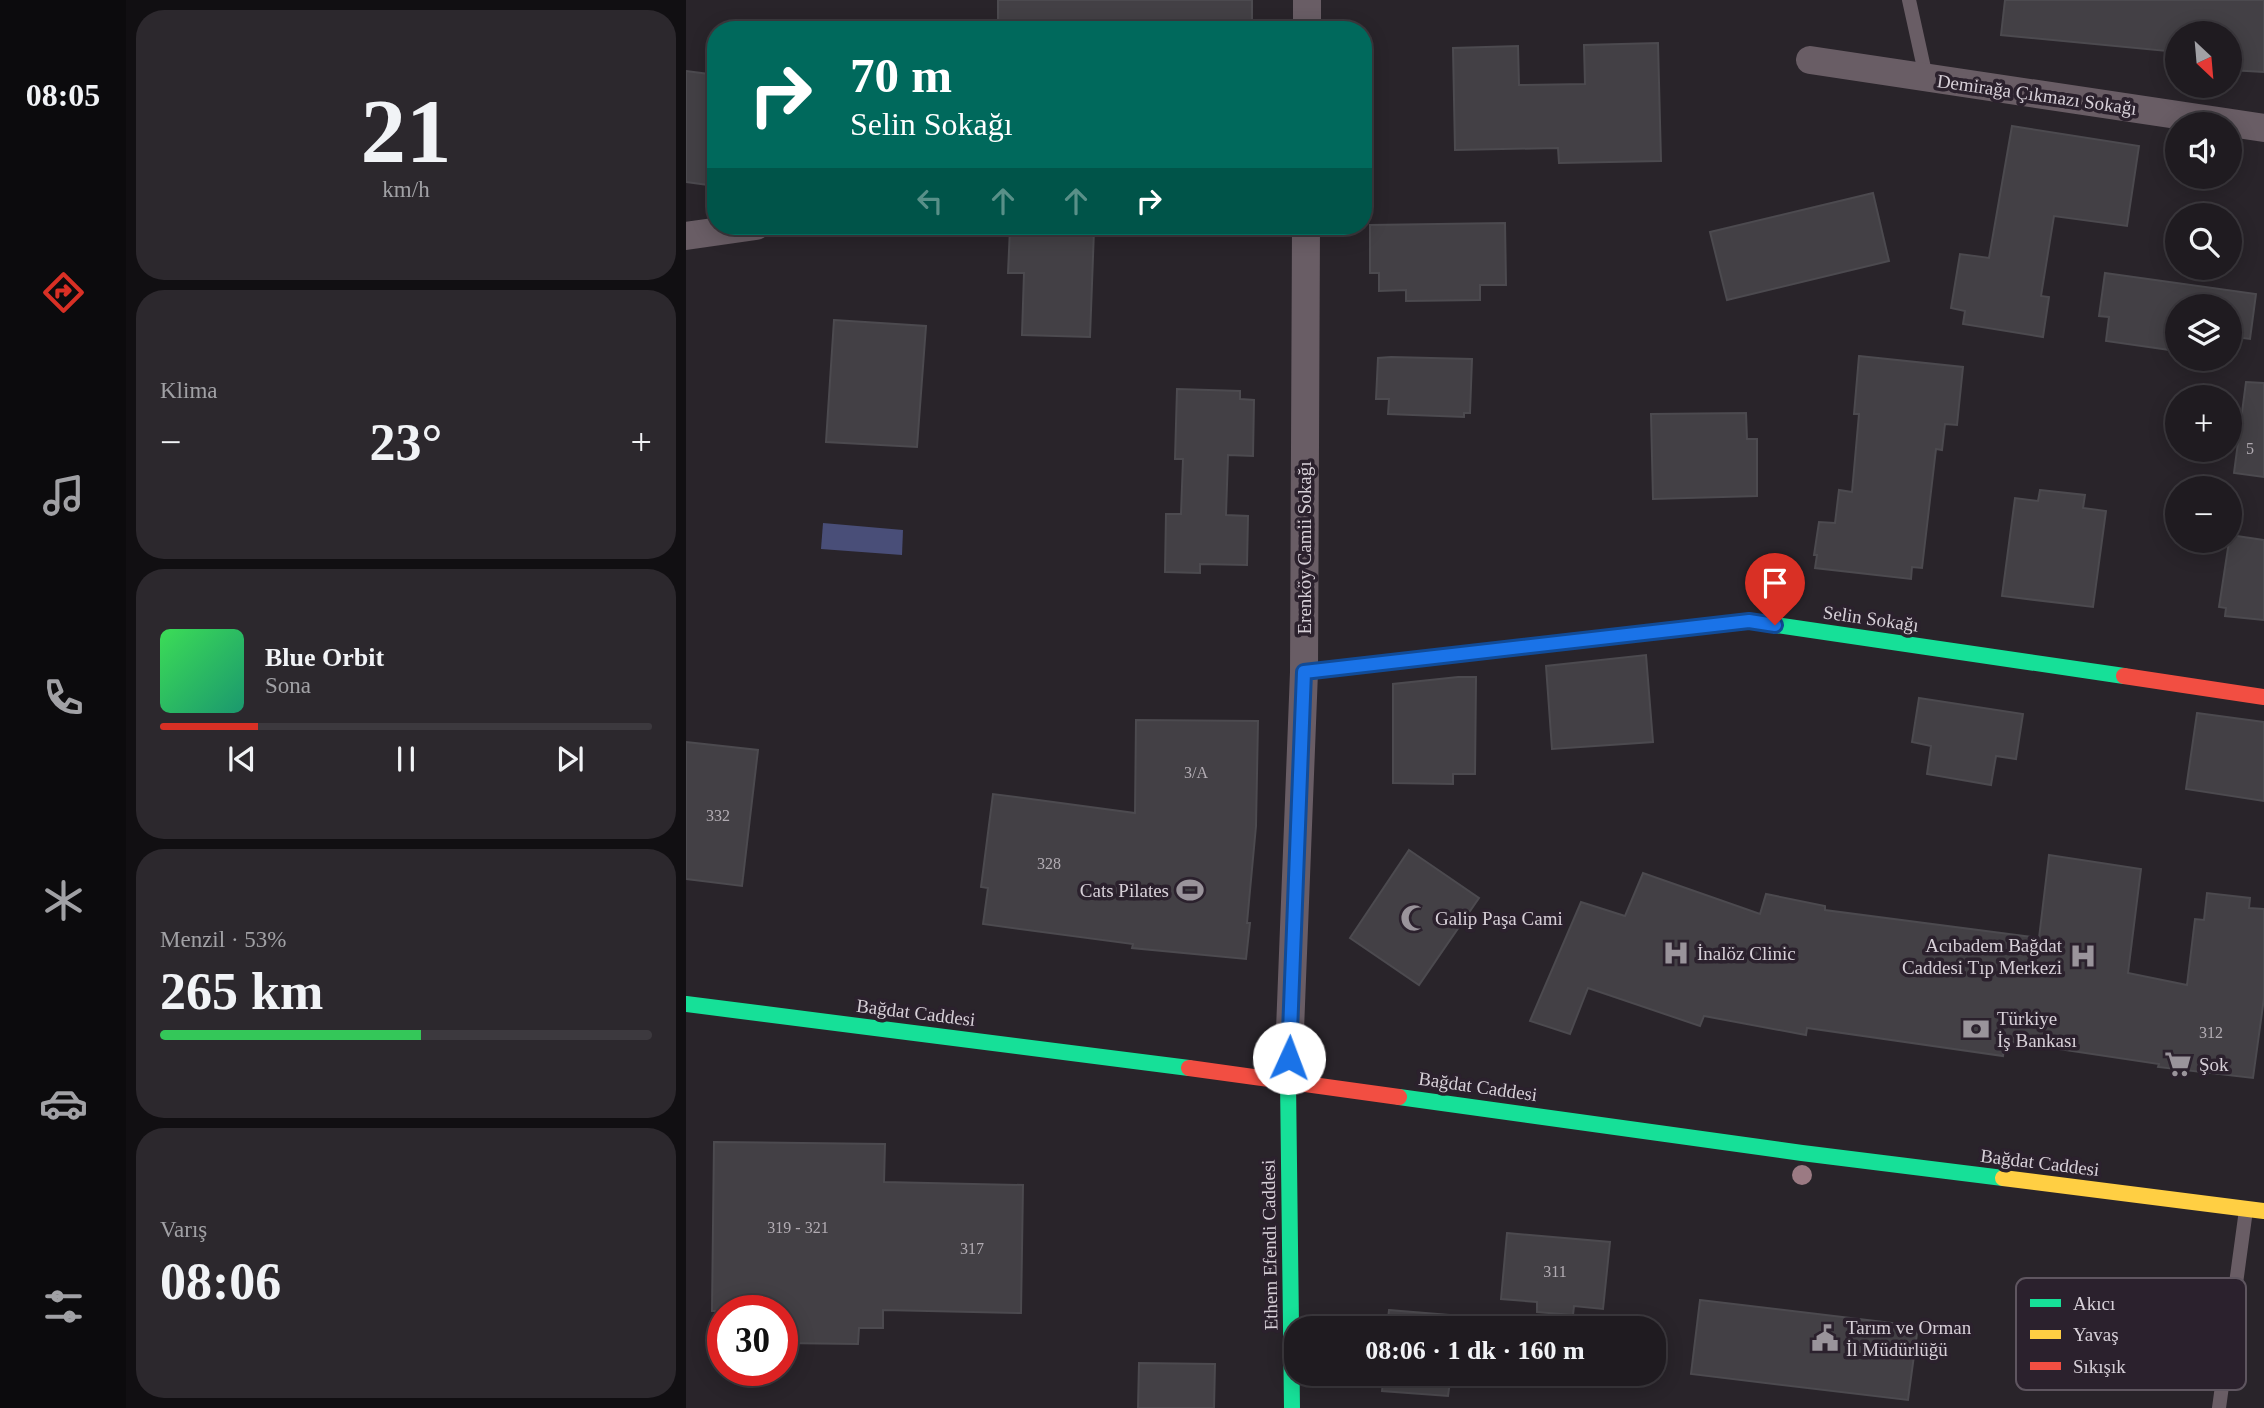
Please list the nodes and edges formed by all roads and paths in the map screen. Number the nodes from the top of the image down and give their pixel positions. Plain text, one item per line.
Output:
1 (1307, 0) edge
2 (1909, 0) edge
3 (1307, 21) edge
4 (1810, 60) dead end
5 (1926, 77) junction
6 (2264, 128) edge
7 (707, 233) edge
8 (1306, 235) edge
9 (686, 236) edge
10 (1304, 672) junction
11 (2264, 697) edge
12 (686, 1004) edge
13 (1288, 1081) junction
14 (2246, 1208) junction
15 (2264, 1211) edge
16 (2237, 1278) edge
17 (2221, 1390) edge
18 (1292, 1408) edge
19 (2219, 1408) edge

1 - 3 street
2 - 5 lane
4 - 5 street, Demirağa Çıkmazı Sokağı
5 - 6 street, Demirağa Çıkmazı Sokağı
7 - 9 street
8 - 10 street, Erenköy Camii Sokağı
10 - 11 main road, Selin Sokağı
10 - 13 street, Erenköy Camii Sokağı
12 - 13 main road, Bağdat Caddesi
13 - 14 main road, Bağdat Caddesi
13 - 18 main road, Ethem Efendi Caddesi
14 - 15 main road, Bağdat Caddesi
14 - 16 lane
17 - 19 lane

